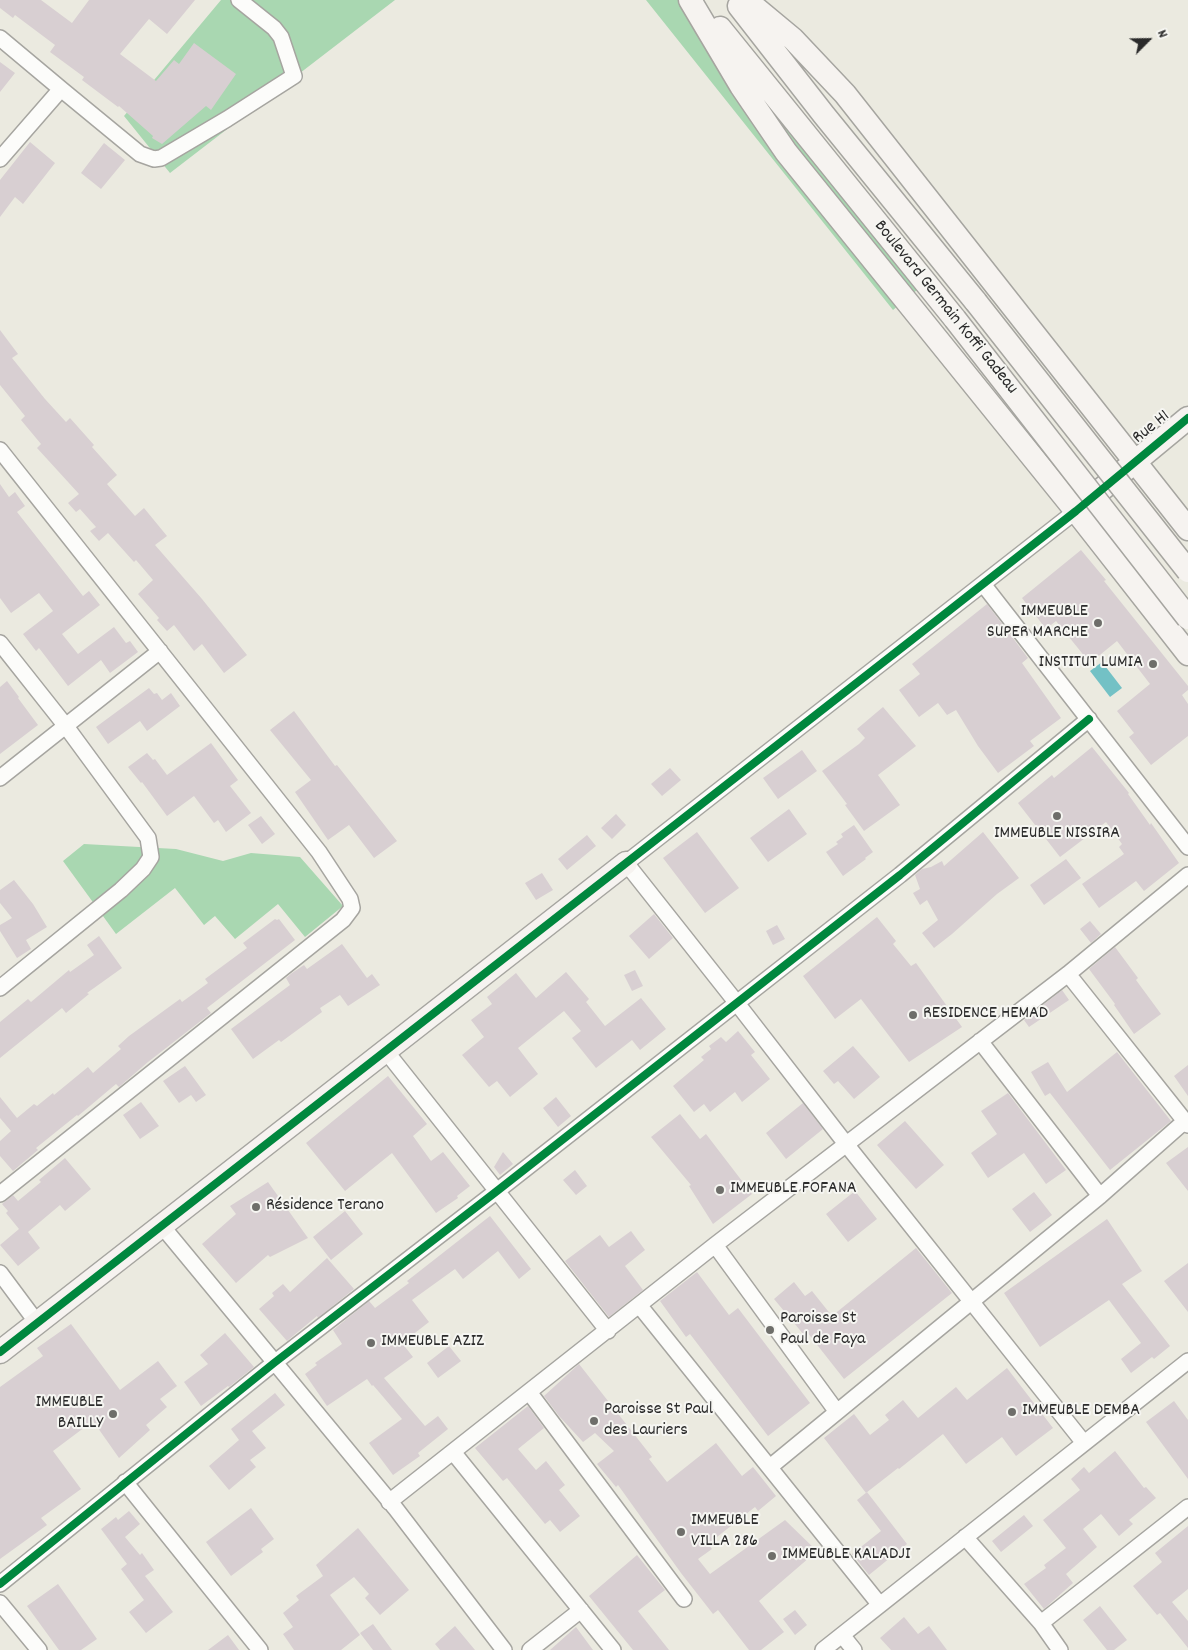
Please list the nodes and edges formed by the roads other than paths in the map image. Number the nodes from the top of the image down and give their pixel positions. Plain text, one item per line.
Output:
1 (239, 0) edge
2 (690, 0) edge
3 (697, 0) edge
4 (734, 0) edge
5 (746, 0) edge
6 (0, 38) edge
7 (61, 89) junction
8 (0, 159) edge
9 (1188, 418) edge
10 (0, 450) edge
11 (1135, 460) junction
12 (1076, 511) junction
13 (1188, 528) edge
14 (1188, 571) edge
15 (983, 584) junction
16 (1188, 618) edge
17 (0, 643) edge
18 (160, 651) junction
19 (1188, 654) edge
20 (1089, 719) junction
21 (65, 725) junction
22 (0, 778) edge
23 (1188, 847) edge
24 (626, 863) junction
25 (1188, 876) edge
26 (1068, 974) junction
27 (0, 988) edge
28 (736, 1002) junction
29 (980, 1041) junction
30 (385, 1050) junction
31 (1186, 1123) edge
32 (846, 1144) junction
33 (497, 1191) junction
34 (0, 1194) edge
35 (1100, 1196) junction
36 (162, 1226) junction
37 (715, 1246) junction
38 (0, 1273) edge
39 (972, 1301) junction
40 (639, 1305) junction
41 (38, 1324) junction
42 (608, 1331) junction
43 (0, 1352) edge
44 (1188, 1361) edge
45 (274, 1363) junction
46 (529, 1392) junction
47 (837, 1412) junction
48 (1084, 1443) junction
49 (453, 1452) junction
50 (770, 1467) junction
51 (125, 1482) junction
52 (389, 1502) junction
53 (1188, 1507) edge
54 (965, 1537) junction
55 (0, 1584) edge
56 (684, 1599) dead end
57 (0, 1603) edge
58 (880, 1605) junction
59 (581, 1610) junction
60 (1040, 1623) junction
61 (842, 1635) junction
62 (39, 1650) edge
63 (260, 1650) edge
64 (504, 1650) edge
65 (530, 1650) edge
66 (613, 1650) edge
67 (823, 1650) edge
68 (854, 1650) edge
69 (1060, 1650) edge

1 - 7 street
2 - 12 main road
3 - 16 main road, Boulevard Germain Koffi Gadeau, bridge
4 - 14 main road, Boulevard Germain Koffi Gadeau, bridge
5 - 11 main road
6 - 7 street
7 - 8 street
9 - 11 main road, Rue H1
10 - 18 street
11 - 12 main road, Rue H1
11 - 13 main road
12 - 15 street
12 - 19 main road
15 - 20 street
15 - 24 street
17 - 21 street
18 - 21 street
18 - 34 street
20 - 23 street
20 - 28 street
21 - 22 street
21 - 27 street
24 - 28 street
24 - 30 main road
25 - 26 street
26 - 29 street
26 - 31 street
28 - 32 street
28 - 33 street
29 - 32 street
29 - 35 street
30 - 33 street
30 - 36 main road
31 - 35 street
32 - 37 street
32 - 39 street
33 - 42 street
33 - 45 street
35 - 39 street
36 - 41 main road
36 - 45 street
37 - 40 street
37 - 47 street
38 - 41 street
39 - 47 street
39 - 48 street
40 - 42 street
40 - 50 street
41 - 43 main road
42 - 46 street
44 - 48 street
45 - 51 street
45 - 52 street
46 - 49 street
46 - 56 street
47 - 50 street
48 - 54 street
49 - 52 street
49 - 59 street
50 - 58 street
51 - 55 street
51 - 63 street
52 - 64 street
53 - 60 street
54 - 58 street
54 - 60 street
57 - 62 street
58 - 61 street
59 - 65 street
59 - 66 street
60 - 69 street
61 - 67 street
61 - 68 street

